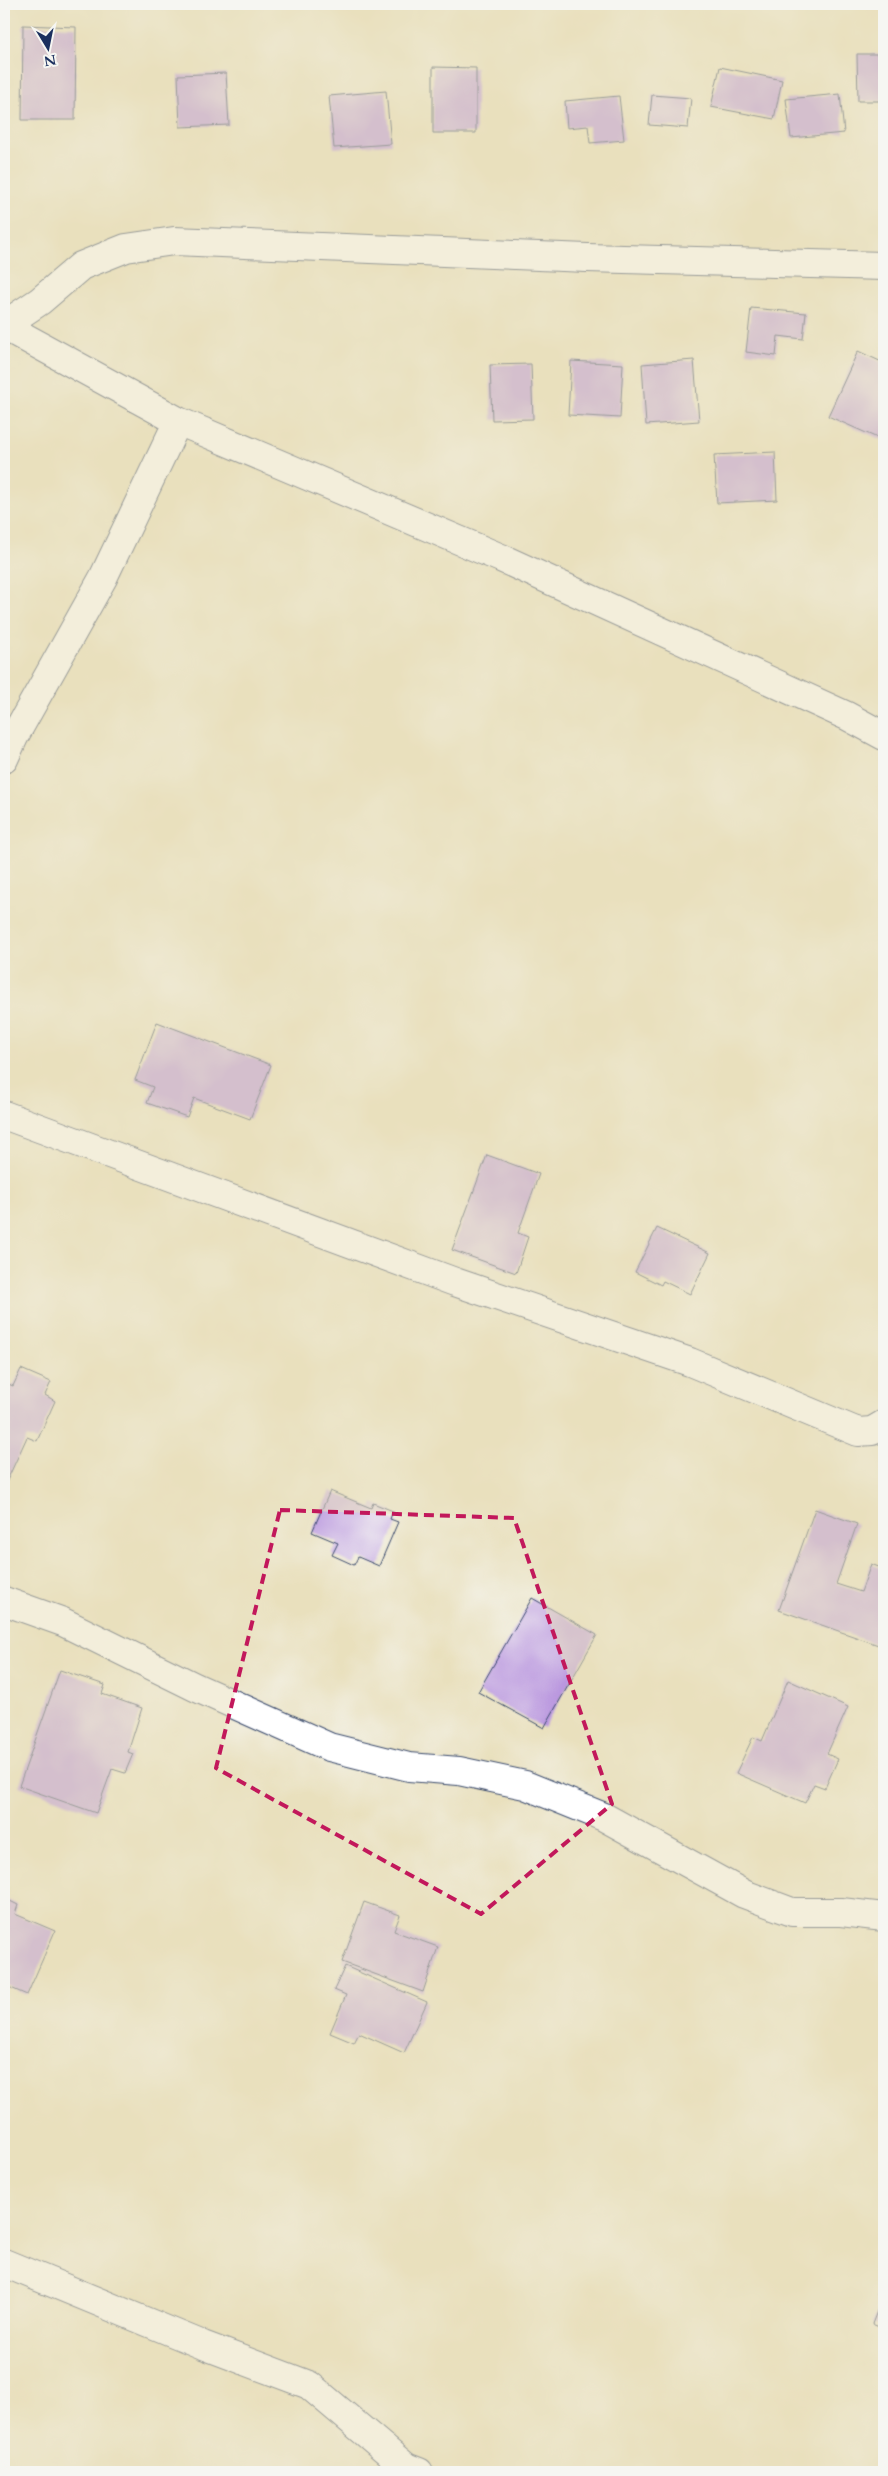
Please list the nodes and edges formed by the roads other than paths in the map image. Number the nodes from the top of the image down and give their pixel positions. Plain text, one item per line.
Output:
1 (884, 266) edge
2 (4, 326) edge
3 (178, 421) junction
4 (884, 736) edge
5 (4, 759) edge
6 (4, 1115) edge
7 (884, 1424) edge
8 (4, 1601) edge
9 (884, 1917) edge
10 (4, 2263) edge
11 (419, 2472) edge

1 - 2 street
2 - 3 street
3 - 4 street
3 - 5 street
6 - 7 street
8 - 9 street
10 - 11 street

